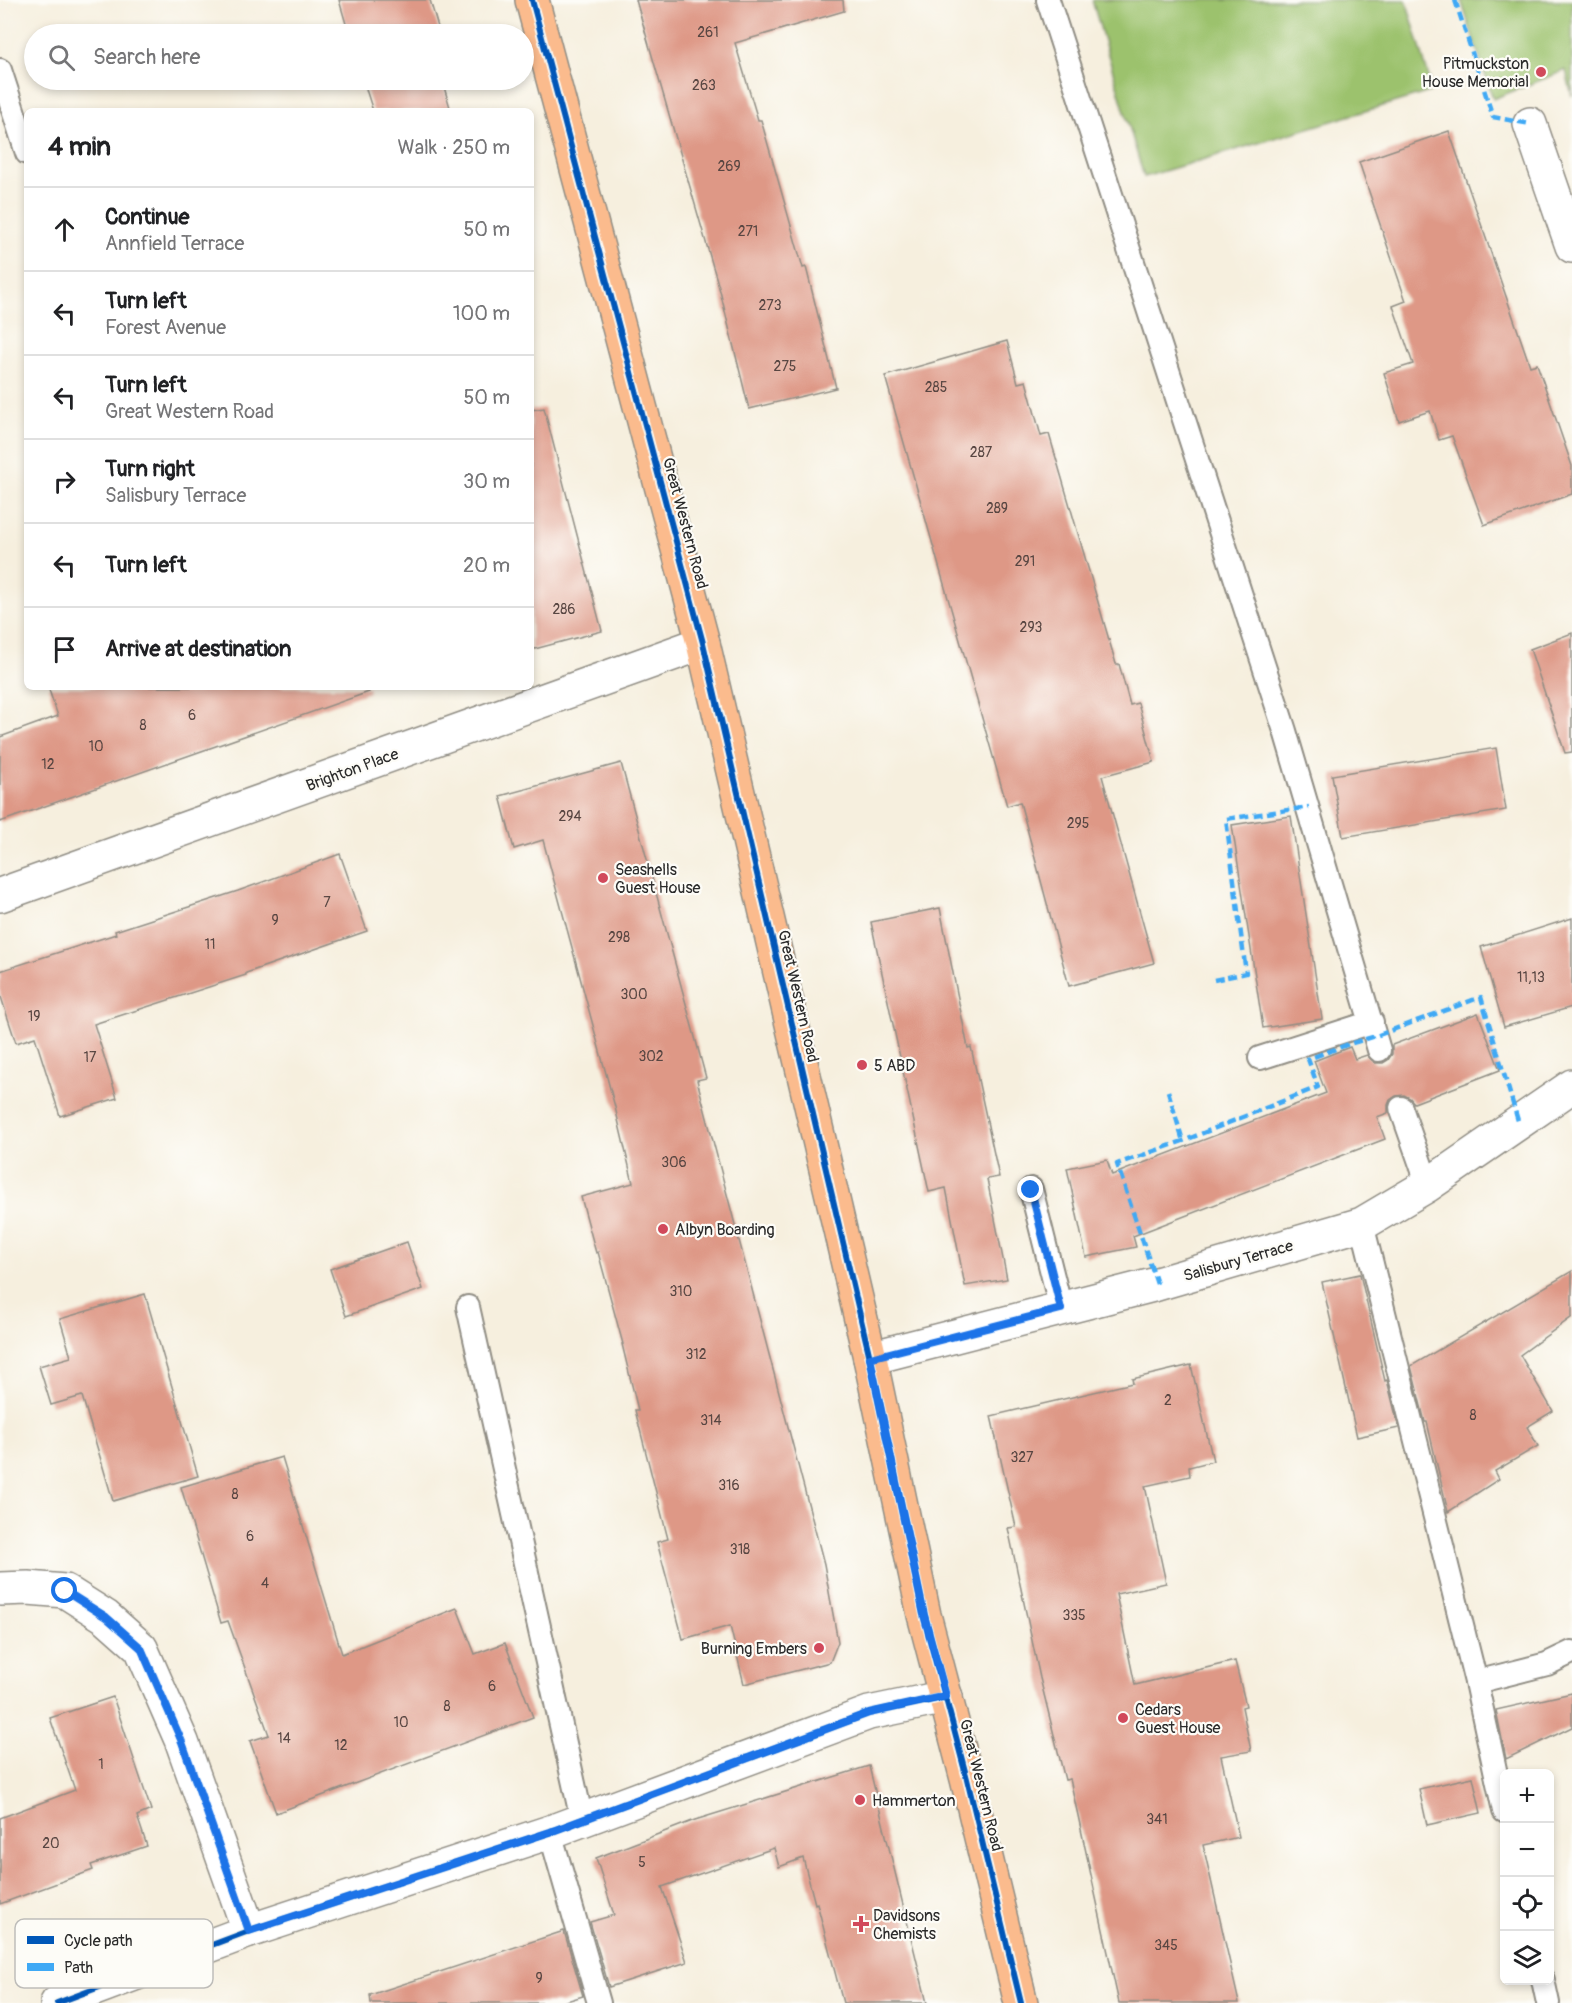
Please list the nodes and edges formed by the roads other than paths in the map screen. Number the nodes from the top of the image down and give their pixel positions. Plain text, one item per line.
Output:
1 (532, 0) edge
2 (1048, 0) edge
3 (0, 70) edge
4 (1530, 124) dead end
5 (24, 144) edge
6 (1572, 246) edge
7 (703, 643) junction
8 (0, 895) edge
9 (1372, 1023) junction
10 (1379, 1050) dead end
11 (1260, 1058) dead end
12 (1572, 1086) edge
13 (1401, 1108) dead end
14 (1428, 1185) junction
15 (1031, 1190) dead end
16 (1362, 1224) junction
17 (468, 1307) dead end
18 (1061, 1309) junction
19 (870, 1358) junction
20 (0, 1589) edge
21 (1572, 1652) edge
22 (1476, 1682) junction
23 (946, 1696) junction
24 (1500, 1792) edge
25 (582, 1820) junction
26 (550, 1832) junction
27 (249, 1931) junction
28 (213, 1944) edge
29 (1544, 1985) edge
30 (97, 1988) edge
31 (57, 2003) edge
32 (599, 2003) edge
33 (1021, 2003) edge
34 (1548, 2003) edge

1 - 7 main road, Great Western Road
2 - 9 lane
3 - 5 lane
4 - 6 street
7 - 8 street, Brighton Place
7 - 19 main road, Great Western Road
9 - 10 lane
9 - 11 lane
12 - 14 street, Salisbury Terrace
13 - 14 lane
14 - 16 street, Salisbury Terrace
15 - 18 lane
16 - 18 street, Salisbury Terrace
16 - 22 lane
17 - 25 lane
18 - 19 street, Salisbury Terrace
19 - 23 main road, Great Western Road
20 - 27 street
21 - 22 lane
22 - 24 lane
23 - 25 street
23 - 33 main road, Great Western Road
25 - 26 street
26 - 27 street
26 - 32 lane
27 - 28 street
29 - 34 lane
30 - 31 street

